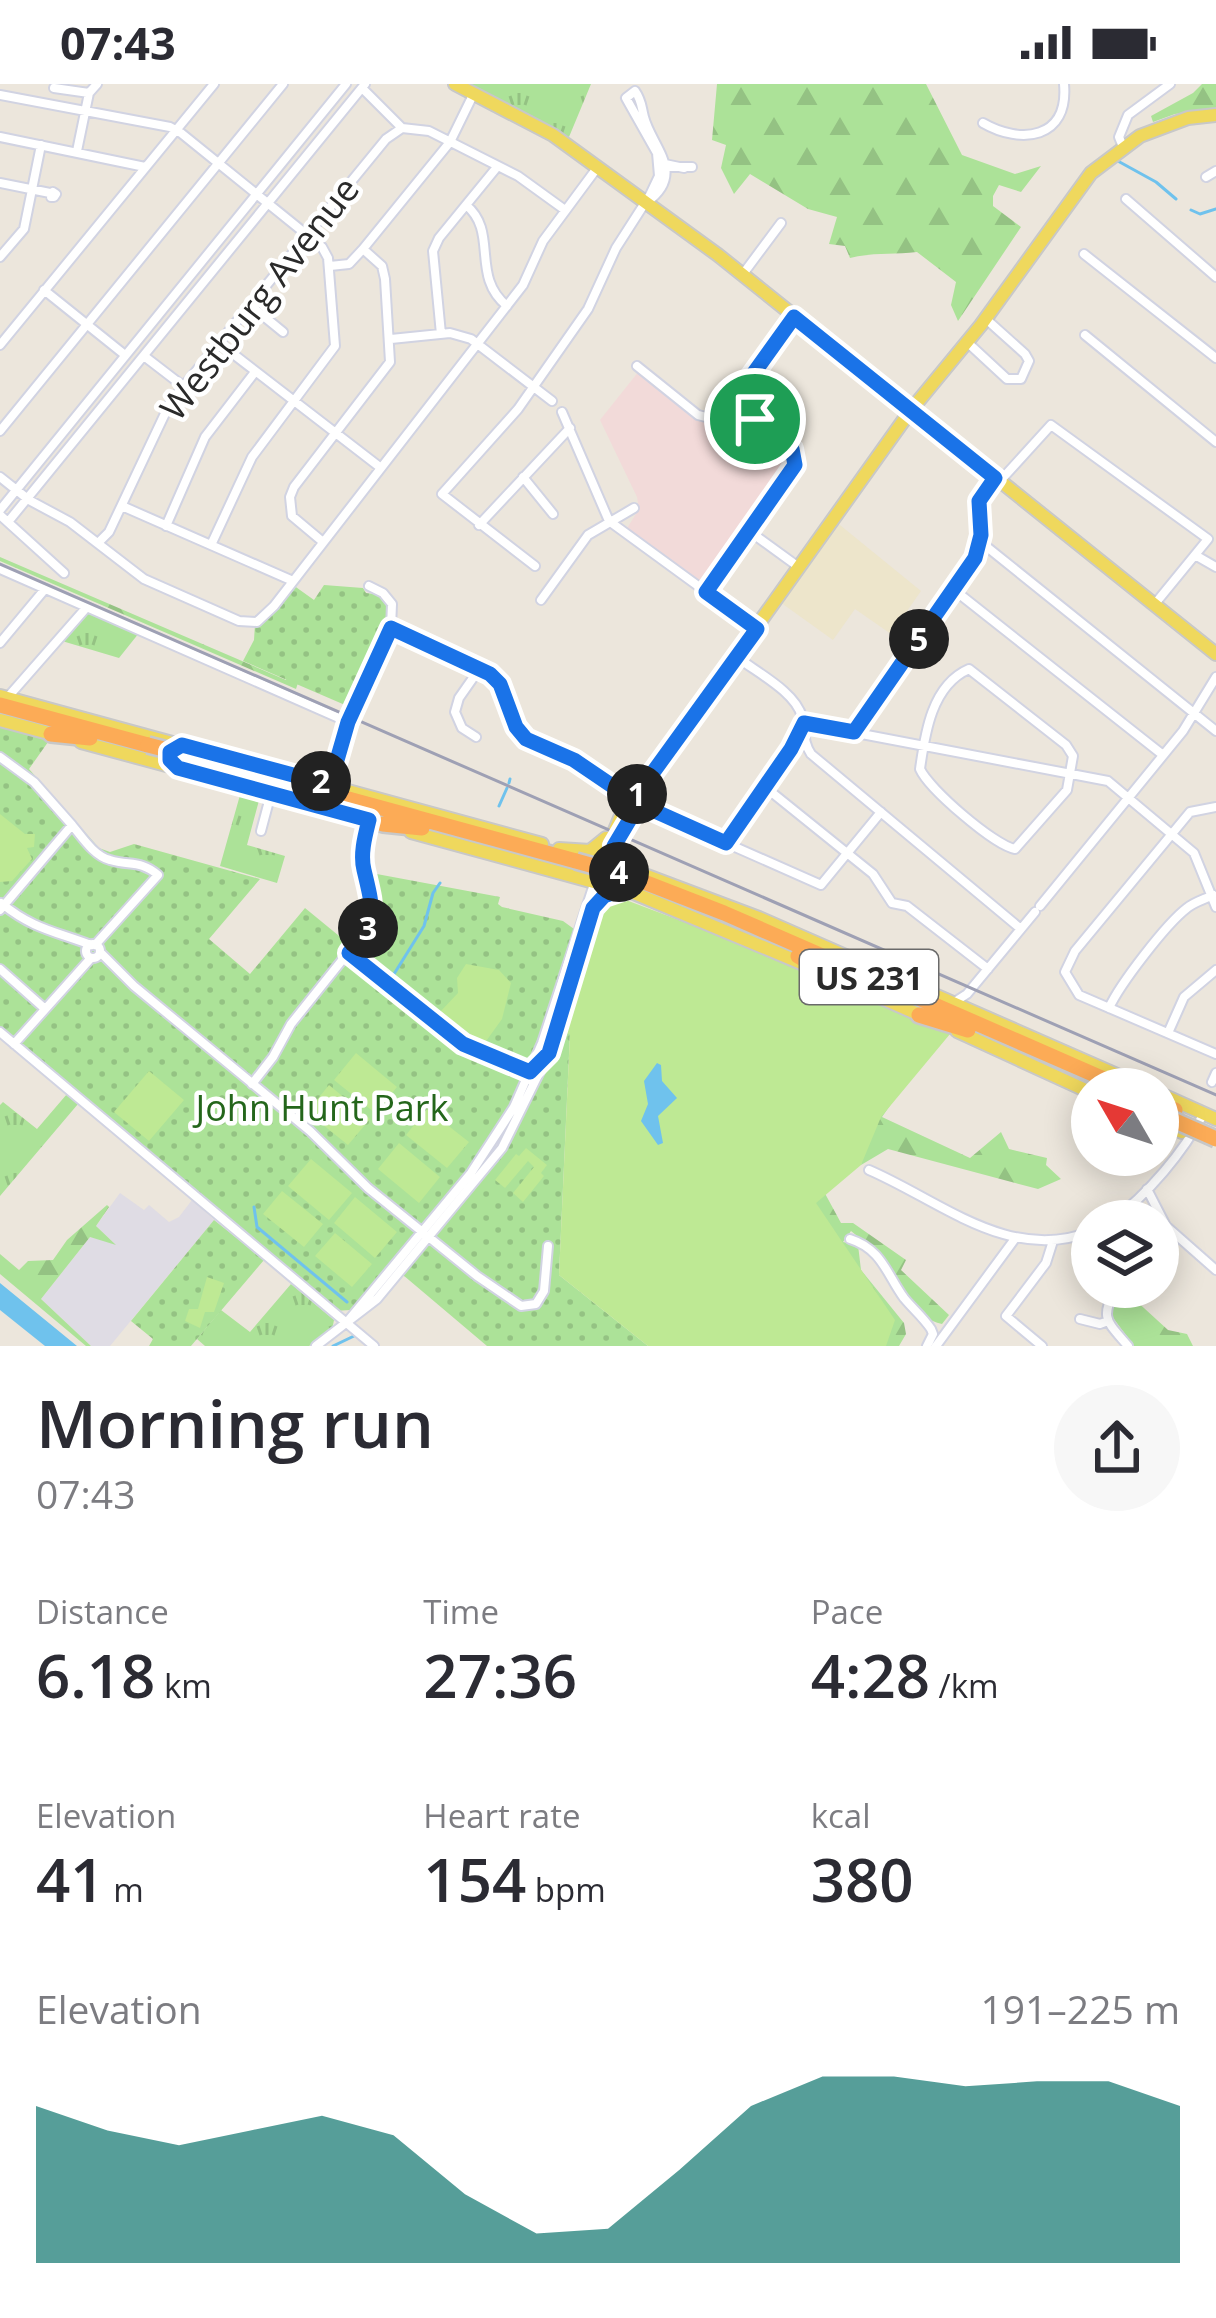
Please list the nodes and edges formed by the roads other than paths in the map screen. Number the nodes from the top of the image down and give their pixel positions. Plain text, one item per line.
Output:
1 (97, 84) edge
2 (214, 84) edge
3 (283, 84) edge
4 (346, 84) edge
5 (455, 84) edge
6 (1064, 84) edge
7 (1170, 84) edge
8 (56, 86) edge
9 (363, 86) edge
10 (89, 93) junction
11 (474, 93) junction
12 (0, 95) edge
13 (50, 103) junction
14 (86, 111) junction
15 (1216, 118) edge
16 (983, 123) dead end
17 (402, 128) junction
18 (176, 130) junction
19 (0, 137) edge
20 (450, 142) junction
21 (41, 145) junction
22 (1123, 147) junction
23 (77, 151) junction
24 (218, 163) junction
25 (497, 166) junction
26 (598, 166) junction
27 (146, 167) junction
28 (663, 167) junction
29 (688, 168) dead end
30 (1216, 171) edge
31 (1206, 177) dead end
32 (0, 184) edge
33 (32, 190) junction
34 (50, 193) dead end
35 (257, 194) junction
36 (1126, 199) dead end
37 (646, 202) junction
38 (269, 203) junction
39 (466, 206) junction
40 (566, 210) junction
41 (781, 223) dead end
42 (308, 234) junction
43 (363, 249) junction
44 (1084, 254) dead end
45 (0, 257) edge
46 (329, 266) junction
47 (743, 274) junction
48 (1216, 277) edge
49 (44, 290) junction
50 (250, 304) junction
51 (507, 306) junction
52 (794, 317) junction
53 (986, 319) junction
54 (87, 324) junction
55 (283, 332) dead end
56 (441, 334) junction
57 (1085, 335) dead end
58 (391, 339) junction
59 (968, 342) junction
60 (219, 343) junction
61 (478, 344) junction
62 (0, 345) edge
63 (125, 355) junction
64 (144, 356) junction
65 (1216, 358) edge
66 (637, 366) dead end
67 (255, 372) junction
68 (183, 386) junction
69 (533, 387) junction
70 (883, 387) junction
71 (928, 389) junction
72 (552, 401) dead end
73 (733, 402) junction
74 (295, 403) junction
75 (562, 412) dead end
76 (916, 415) junction
77 (570, 428) junction
78 (0, 431) edge
79 (336, 434) junction
80 (1216, 442) edge
81 (381, 468) junction
82 (0, 477) edge
83 (523, 477) junction
84 (997, 480) junction
85 (16, 490) junction
86 (27, 499) junction
87 (122, 506) junction
88 (634, 508) dead end
89 (553, 514) dead end
90 (2, 516) edge
91 (609, 521) junction
92 (479, 525) junction
93 (166, 526) junction
94 (750, 530) junction
95 (323, 542) junction
96 (98, 543) junction
97 (211, 545) junction
98 (983, 549) junction
99 (1195, 555) junction
100 (535, 566) dead end
101 (802, 566) junction
102 (1216, 567) edge
103 (0, 569) edge
104 (64, 573) dead end
105 (293, 580) junction
106 (369, 586) dead end
107 (45, 589) junction
108 (953, 589) junction
109 (706, 592) junction
110 (542, 600) dead end
111 (1154, 605) junction
112 (86, 608) junction
113 (391, 628) junction
114 (757, 629) junction
115 (0, 643) edge
116 (1216, 654) edge
117 (737, 657) junction
118 (480, 668) junction
119 (1216, 677) edge
120 (19, 684) junction
121 (2, 702) edge
122 (28, 703) junction
123 (48, 709) junction
124 (1193, 713) junction
125 (332, 715) junction
126 (0, 720) edge
127 (348, 722) junction
128 (803, 731) junction
129 (1216, 731) edge
130 (854, 732) junction
131 (344, 733) junction
132 (51, 734) junction
133 (101, 735) junction
134 (476, 737) dead end
135 (923, 745) junction
136 (150, 749) junction
137 (791, 749) junction
138 (809, 752) junction
139 (1163, 755) junction
140 (0, 757) edge
141 (183, 758) junction
142 (228, 770) junction
143 (275, 770) junction
144 (1072, 772) junction
145 (333, 774) junction
146 (319, 782) junction
147 (765, 787) junction
148 (342, 788) junction
149 (271, 796) junction
150 (1130, 797) junction
151 (636, 802) junction
152 (399, 804) junction
153 (1216, 807) edge
154 (881, 812) junction
155 (620, 818) junction
156 (376, 822) junction
157 (72, 825) junction
158 (439, 830) junction
159 (261, 831) dead end
160 (466, 831) junction
161 (1173, 833) junction
162 (614, 839) junction
163 (726, 843) junction
164 (559, 849) junction
165 (848, 853) junction
166 (588, 863) junction
167 (625, 879) junction
168 (598, 882) junction
169 (1213, 895) edge
170 (589, 897) junction
171 (1, 906) edge
172 (1216, 907) edge
173 (593, 908) junction
174 (1021, 928) junction
175 (776, 939) junction
176 (94, 950) junction
177 (349, 953) junction
178 (860, 964) junction
179 (0, 969) edge
180 (988, 969) junction
181 (1216, 970) edge
182 (834, 977) junction
183 (967, 994) junction
184 (952, 1003) junction
185 (44, 1008) junction
186 (1109, 1008) junction
187 (971, 1012) junction
188 (919, 1015) junction
189 (1168, 1033) junction
190 (1, 1036) edge
191 (14, 1044) junction
192 (1029, 1045) junction
193 (549, 1053) junction
194 (1216, 1054) edge
195 (1072, 1068) edge
196 (1077, 1068) edge
197 (1092, 1068) edge
198 (530, 1072) junction
199 (252, 1084) junction
200 (1071, 1084) edge
201 (530, 1098) junction
202 (1179, 1118) edge
203 (1179, 1118) edge
204 (1179, 1124) edge
205 (1214, 1131) edge
206 (1192, 1136) junction
207 (869, 1169) dead end
208 (1147, 1189) junction
209 (1137, 1200) edge
210 (440, 1216) junction
211 (407, 1220) junction
212 (424, 1235) junction
213 (1071, 1236) edge
214 (850, 1239) dead end
215 (1014, 1240) junction
216 (1053, 1241) junction
217 (548, 1246) dead end
218 (441, 1250) junction
219 (410, 1260) junction
220 (1216, 1270) edge
221 (1105, 1308) edge
222 (335, 1314) junction
223 (356, 1314) junction
224 (1080, 1319) dead end
225 (1108, 1321) junction
226 (346, 1323) junction
227 (938, 1333) junction
228 (360, 1334) junction
229 (316, 1346) edge
230 (374, 1346) edge
231 (927, 1346) edge
232 (936, 1346) edge
233 (1042, 1346) edge
234 (1128, 1346) edge

1 - 10 street
2 - 18 street
3 - 24 street
4 - 35 street
5 - 11 main road
6 - 16 street
7 - 22 street
8 - 10 street
8 - 13 street
9 - 17 street
9 - 38 street
10 - 14 street
11 - 20 street
11 - 26 main road
12 - 13 street
13 - 14 street
14 - 18 street
14 - 23 street
15 - 22 main road
17 - 20 street
17 - 42 street, Westburg Avenue
18 - 24 street
18 - 27 street
19 - 21 street
20 - 25 street
20 - 43 street
21 - 23 street
21 - 33 street
22 - 53 main road
23 - 27 street
24 - 35 street
24 - 54 street
25 - 39 street
25 - 40 street
26 - 37 main road
26 - 40 street
27 - 49 street
28 - 28 street
28 - 29 street
28 - 37 street
30 - 31 street
32 - 33 street
33 - 34 street
33 - 45 street
35 - 38 street
35 - 63 street
36 - 48 street
37 - 47 main road
37 - 69 street
38 - 42 street
38 - 64 street
39 - 51 street
39 - 56 street
40 - 51 street
41 - 47 street
42 - 46 street
42 - 50 street, Westburg Avenue
43 - 46 street
43 - 58 street
44 - 65 street
46 - 74 street
47 - 52 main road
49 - 54 street
49 - 62 street
50 - 55 street
50 - 60 street, Westburg Avenue
51 - 61 street
52 - 70 main road
52 - 73 street
53 - 59 main road
53 - 59 street
54 - 63 street
54 - 78 street
56 - 58 street
56 - 61 street
57 - 80 street
58 - 79 street
59 - 71 main road
60 - 67 street
60 - 68 street, Westburg Avenue
61 - 69 street
61 - 81 street
63 - 85 street
64 - 68 street
64 - 86 street
66 - 73 street
67 - 74 street
67 - 93 street
68 - 87 street, Westburg Avenue
69 - 72 street
69 - 92 street
70 - 71 main road
70 - 76 main road
71 - 76 main road
73 - 94 street
74 - 79 street
74 - 97 street
75 - 77 street
76 - 84 main road
76 - 101 main road
77 - 83 street
77 - 91 street
79 - 81 street
79 - 95 street
81 - 95 street
82 - 85 street
83 - 89 street
83 - 92 street
84 - 98 street
84 - 99 street
84 - 111 main road
85 - 86 street
85 - 90 street
86 - 90 street
86 - 96 street
87 - 93 street
87 - 96 street, Westburg Avenue
88 - 91 street
90 - 104 street
91 - 109 street
91 - 110 street
92 - 100 street
93 - 97 street
94 - 101 street
94 - 109 street
95 - 105 street
96 - 105 street
97 - 105 street
98 - 108 street
98 - 124 street
99 - 102 street
99 - 111 street
101 - 114 main road
103 - 107 street
106 - 113 street
107 - 112 street
107 - 115 street
108 - 130 street
108 - 139 street
109 - 114 street
111 - 116 main road
112 - 120 street
112 - 125 street
113 - 118 street
113 - 127 street
114 - 117 main road
117 - 128 street
117 - 151 main road
118 - 134 street
118 - 151 street
119 - 124 street
120 - 121 street
120 - 122 street
121 - 122 main road
121 - 133 highway, US 231
122 - 123 main road
123 - 133 highway
123 - 136 main road
124 - 129 street
124 - 139 street
125 - 127 street
125 - 131 street
126 - 132 main road
127 - 131 street
128 - 130 street
128 - 137 street
128 - 138 street
130 - 135 street
131 - 145 street
132 - 133 highway
132 - 136 main road
133 - 136 highway, US 231
135 - 144 street
135 - 144 street
135 - 144 street
136 - 141 highway, US 231, bridge
137 - 138 street
137 - 147 street
138 - 154 street
139 - 150 street
140 - 157 street
141 - 142 highway, US 231
141 - 143 main road
141 - 149 main road
142 - 143 highway
142 - 149 highway
142 - 158 highway, US 231
142 - 160 highway, US 231
143 - 146 main road
144 - 150 street
145 - 146 street
145 - 148 street
146 - 148 main road
147 - 163 street
147 - 165 street
148 - 152 main road
149 - 156 main road
149 - 159 street
150 - 161 street
150 - 174 street
151 - 155 main road
151 - 162 main road
151 - 163 street
152 - 160 highway
152 - 164 main road
153 - 161 street
154 - 165 street
154 - 174 street
155 - 162 main road
155 - 164 main road
156 - 158 highway
156 - 166 main road
156 - 177 street
157 - 171 street
157 - 176 street
158 - 166 highway, US 231
160 - 166 highway, US 231
161 - 169 street
161 - 186 street
162 - 166 main road
162 - 167 main road
163 - 165 street
164 - 166 main road
165 - 180 street
166 - 167 highway, US 231, bridge
166 - 167 main road
166 - 168 main road
166 - 168 main road
166 - 170 street
167 - 168 main road
167 - 173 street
167 - 175 highway, US 231
167 - 178 main road
167 - 182 main road
168 - 170 street
168 - 173 street
169 - 172 street
169 - 186 street
170 - 198 street
171 - 176 street
173 - 193 street
174 - 180 street
175 - 178 highway
175 - 182 highway
175 - 192 highway, US 231
175 - 195 highway, US 231
176 - 185 street
176 - 199 street
177 - 198 street
177 - 199 street
178 - 184 main road
179 - 185 street
180 - 183 street
181 - 189 street
182 - 188 main road
183 - 184 street
183 - 187 street
184 - 187 main road
185 - 191 street
186 - 189 street
187 - 192 main road
188 - 192 highway
188 - 200 main road
189 - 194 street
190 - 191 street
191 - 222 street
192 - 196 highway
192 - 197 main road
193 - 198 street
193 - 201 street
198 - 201 street
198 - 210 street
199 - 211 street
201 - 210 street
202 - 205 highway, bridge
203 - 205 main road
204 - 206 main road
205 - 206 main road
205 - 206 street
206 - 208 street
207 - 215 street
208 - 209 street
208 - 220 street
210 - 211 street
210 - 212 street
210 - 218 street
211 - 212 street
212 - 218 street
212 - 219 street
212 - 223 street
213 - 216 street
214 - 227 street
215 - 216 street
215 - 227 street
216 - 233 street
217 - 218 street
218 - 219 street
219 - 223 street
221 - 225 street
222 - 223 street
222 - 226 street
223 - 226 street
223 - 228 street
224 - 225 street
225 - 234 street
226 - 228 street
226 - 229 street
227 - 231 street
227 - 232 street
228 - 230 street

